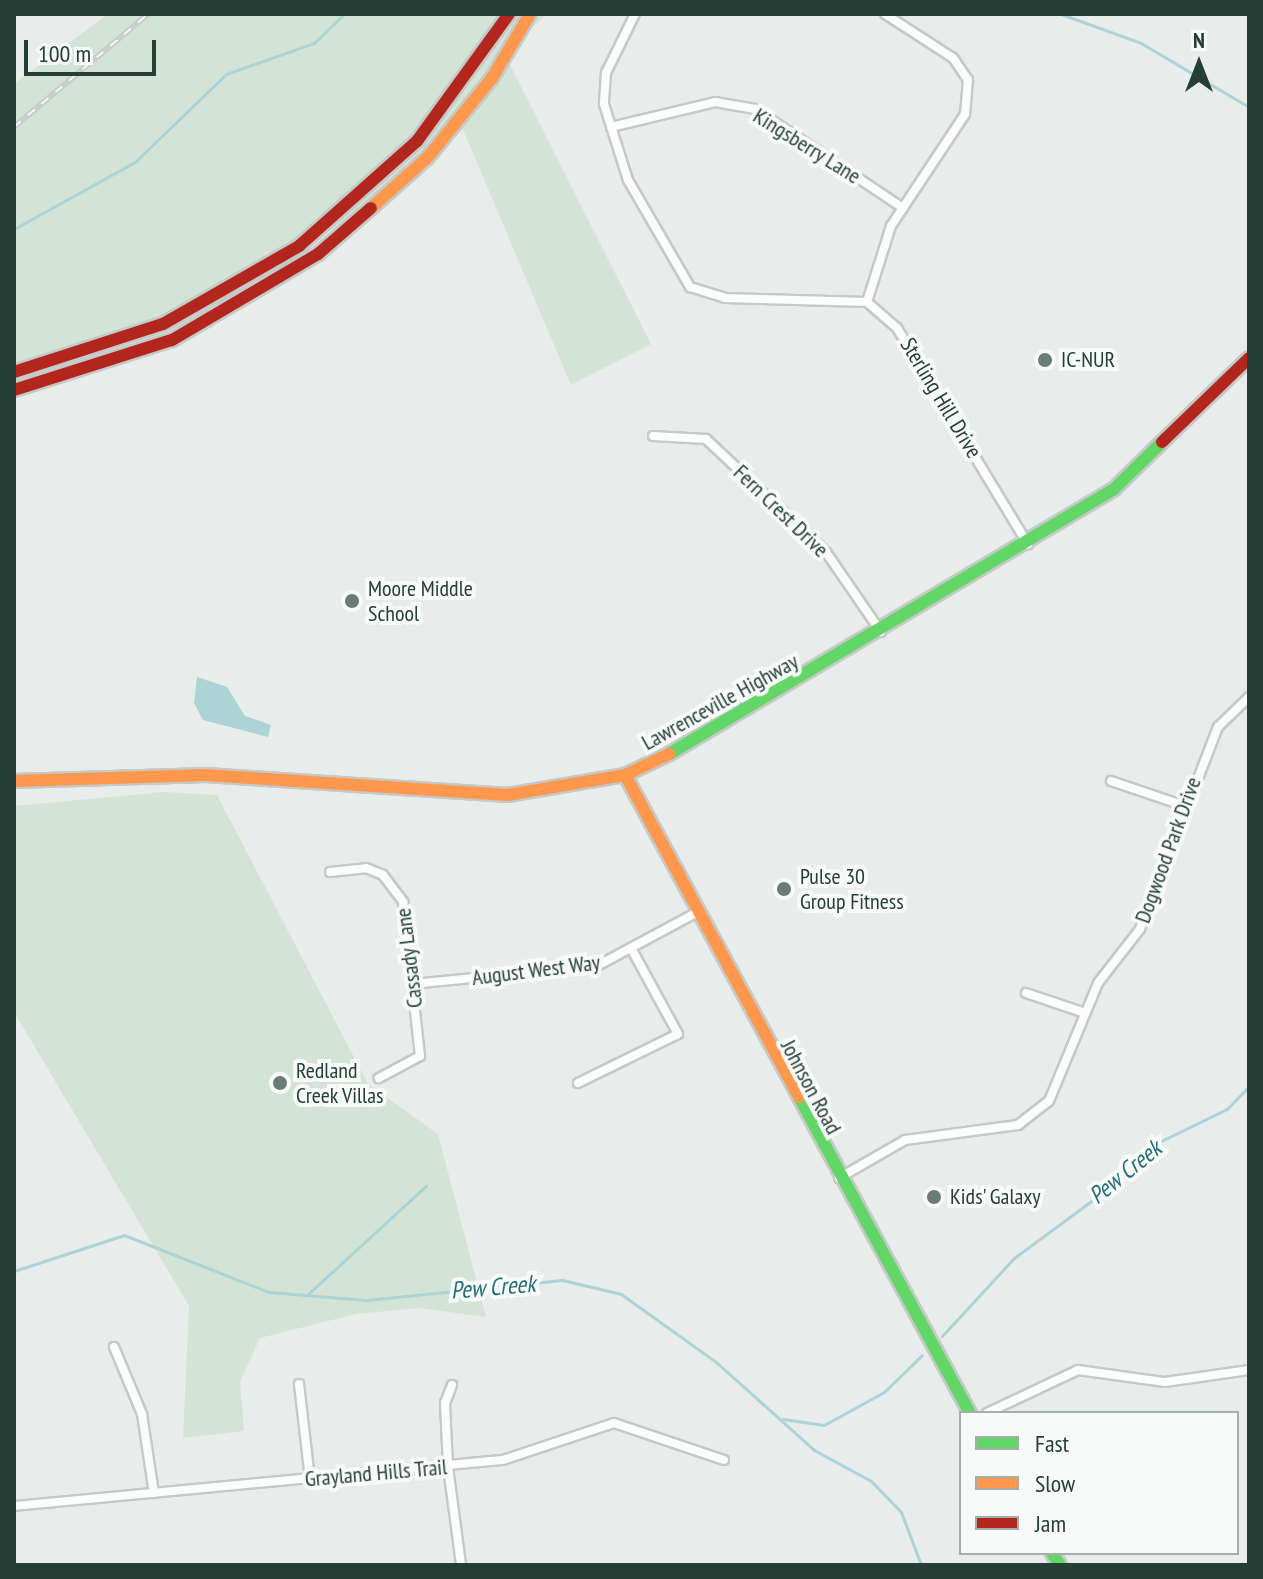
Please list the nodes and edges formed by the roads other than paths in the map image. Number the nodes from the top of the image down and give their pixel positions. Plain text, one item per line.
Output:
1 (509, 14) edge
2 (530, 14) edge
3 (635, 14) edge
4 (885, 14) edge
5 (611, 127) junction
6 (903, 208) junction
7 (867, 302) junction
8 (163, 324) junction
9 (172, 340) junction
10 (1249, 358) edge
11 (14, 372) edge
12 (14, 390) edge
13 (653, 436) dead end
14 (1029, 544) junction
15 (881, 632) junction
16 (1249, 697) edge
17 (625, 775) junction
18 (14, 781) edge
19 (1111, 781) dead end
20 (1185, 806) junction
21 (330, 872) dead end
22 (696, 913) junction
23 (632, 950) junction
24 (412, 984) junction
25 (1026, 993) dead end
26 (1085, 1013) junction
27 (379, 1078) dead end
28 (578, 1083) dead end
29 (838, 1179) junction
30 (114, 1347) dead end
31 (1249, 1370) edge
32 (299, 1384) dead end
33 (452, 1385) dead end
34 (969, 1411) edge
35 (991, 1411) edge
36 (724, 1460) dead end
37 (448, 1467) junction
38 (310, 1479) junction
39 (154, 1493) junction
40 (14, 1505) edge
41 (461, 1565) edge

1 - 8 main road
2 - 9 main road
3 - 5 street
4 - 6 street
5 - 6 street, Kingsberry Lane
5 - 7 street
6 - 7 street
7 - 14 street, Sterling Hill Drive
8 - 9 main road
8 - 11 main road
9 - 12 main road
10 - 14 main road, Lawrenceville Highway
13 - 15 street, Fern Crest Drive
14 - 15 main road, Lawrenceville Highway
15 - 17 main road, Lawrenceville Highway
16 - 20 street, Dogwood Park Drive
17 - 18 main road, Lawrenceville Highway
17 - 22 main road, Johnson Road
19 - 20 street
20 - 26 street, Dogwood Park Drive
21 - 24 street, Cassady Lane
22 - 23 street, August West Way
22 - 29 main road, Johnson Road
23 - 24 street, August West Way
23 - 28 street
24 - 27 street, Cassady Lane
25 - 26 street
26 - 29 street, Dogwood Park Drive
29 - 34 main road, Johnson Road
30 - 39 street
31 - 35 street
32 - 38 street
33 - 37 street
36 - 37 street, Grayland Hills Trail
37 - 38 street, Grayland Hills Trail
37 - 41 street
38 - 39 street, Grayland Hills Trail
39 - 40 street, Grayland Hills Trail

